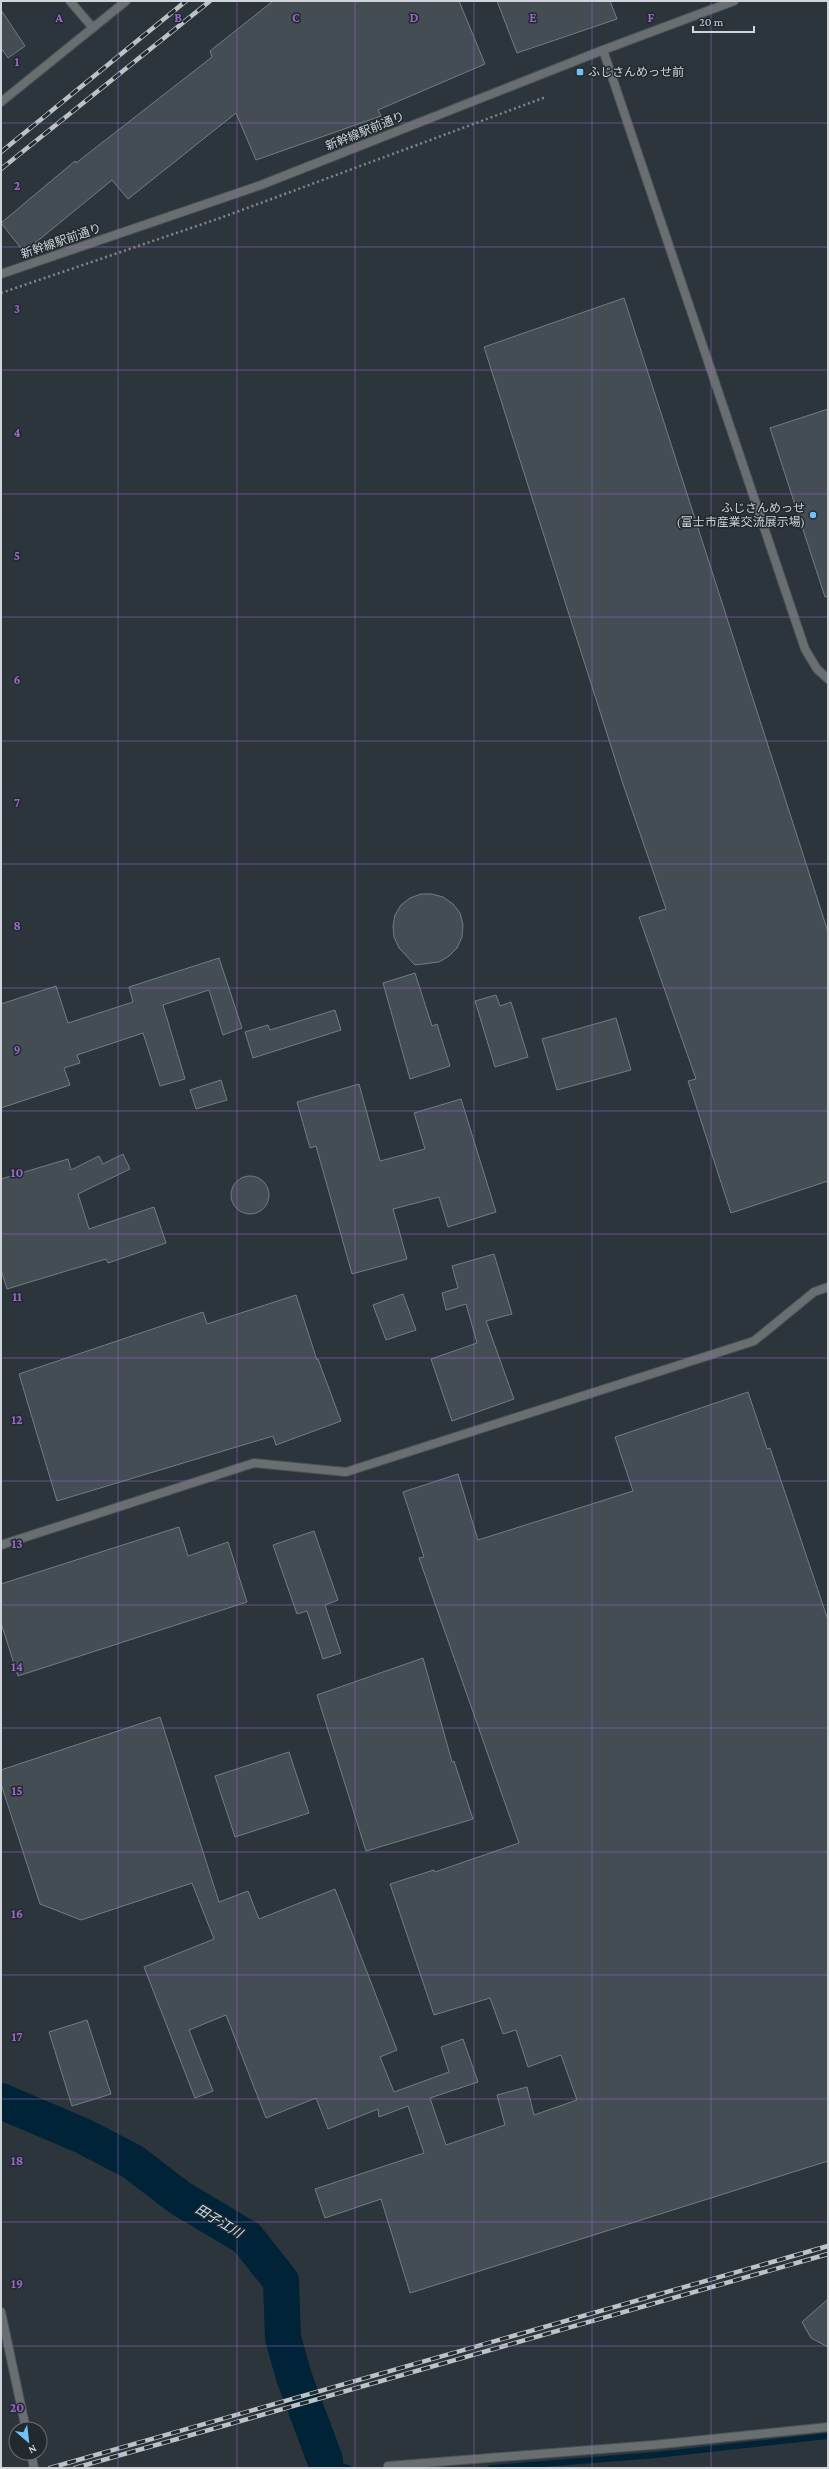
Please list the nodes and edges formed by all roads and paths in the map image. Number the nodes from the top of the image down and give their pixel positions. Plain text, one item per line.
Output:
1 (70, 1) edge
2 (126, 1) edge
3 (734, 1) edge
4 (93, 28) junction
5 (603, 50) junction
6 (1, 102) edge
7 (1, 274) edge
8 (828, 680) edge
9 (828, 1287) edge
10 (1, 1545) edge
11 (1, 2312) edge
12 (24, 2421) edge
13 (828, 2426) edge
14 (388, 2466) dead end

1 - 4 street
2 - 4 street
3 - 5 street, 新幹線駅前通り
4 - 6 street
5 - 7 street, 新幹線駅前通り
5 - 8 street
9 - 10 street
11 - 12 street
13 - 14 street

